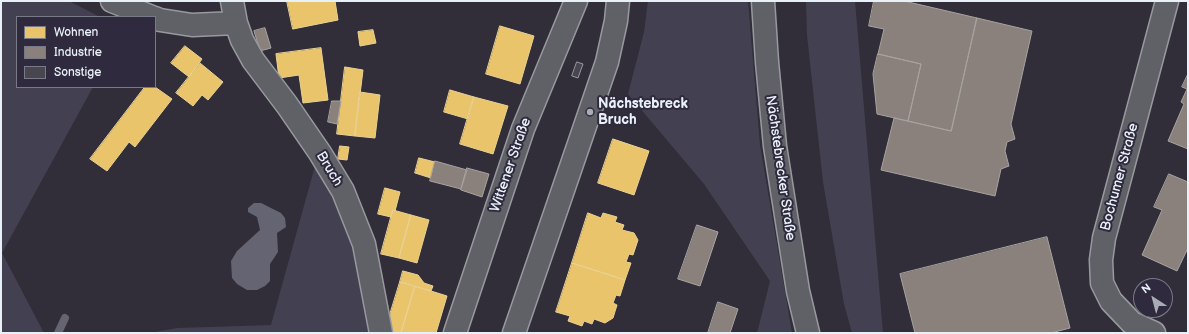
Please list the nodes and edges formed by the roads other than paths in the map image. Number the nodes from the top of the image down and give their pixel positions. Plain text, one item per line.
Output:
1 (112, 1) edge
2 (232, 1) edge
3 (576, 1) edge
4 (618, 1) edge
5 (763, 1) edge
6 (1167, 1) edge
7 (150, 16) edge
8 (156, 18) edge
9 (236, 23) junction
10 (380, 333) edge
11 (454, 333) edge
12 (514, 333) edge
13 (808, 333) edge
14 (1154, 333) edge

1 - 7 street
2 - 9 street, Bruch
3 - 11 street, Wittener Straße
4 - 12 street
5 - 13 street, Nächstebrecker Straße
6 - 14 street, Bochumer Straße
8 - 9 street
9 - 10 street, Bruch

